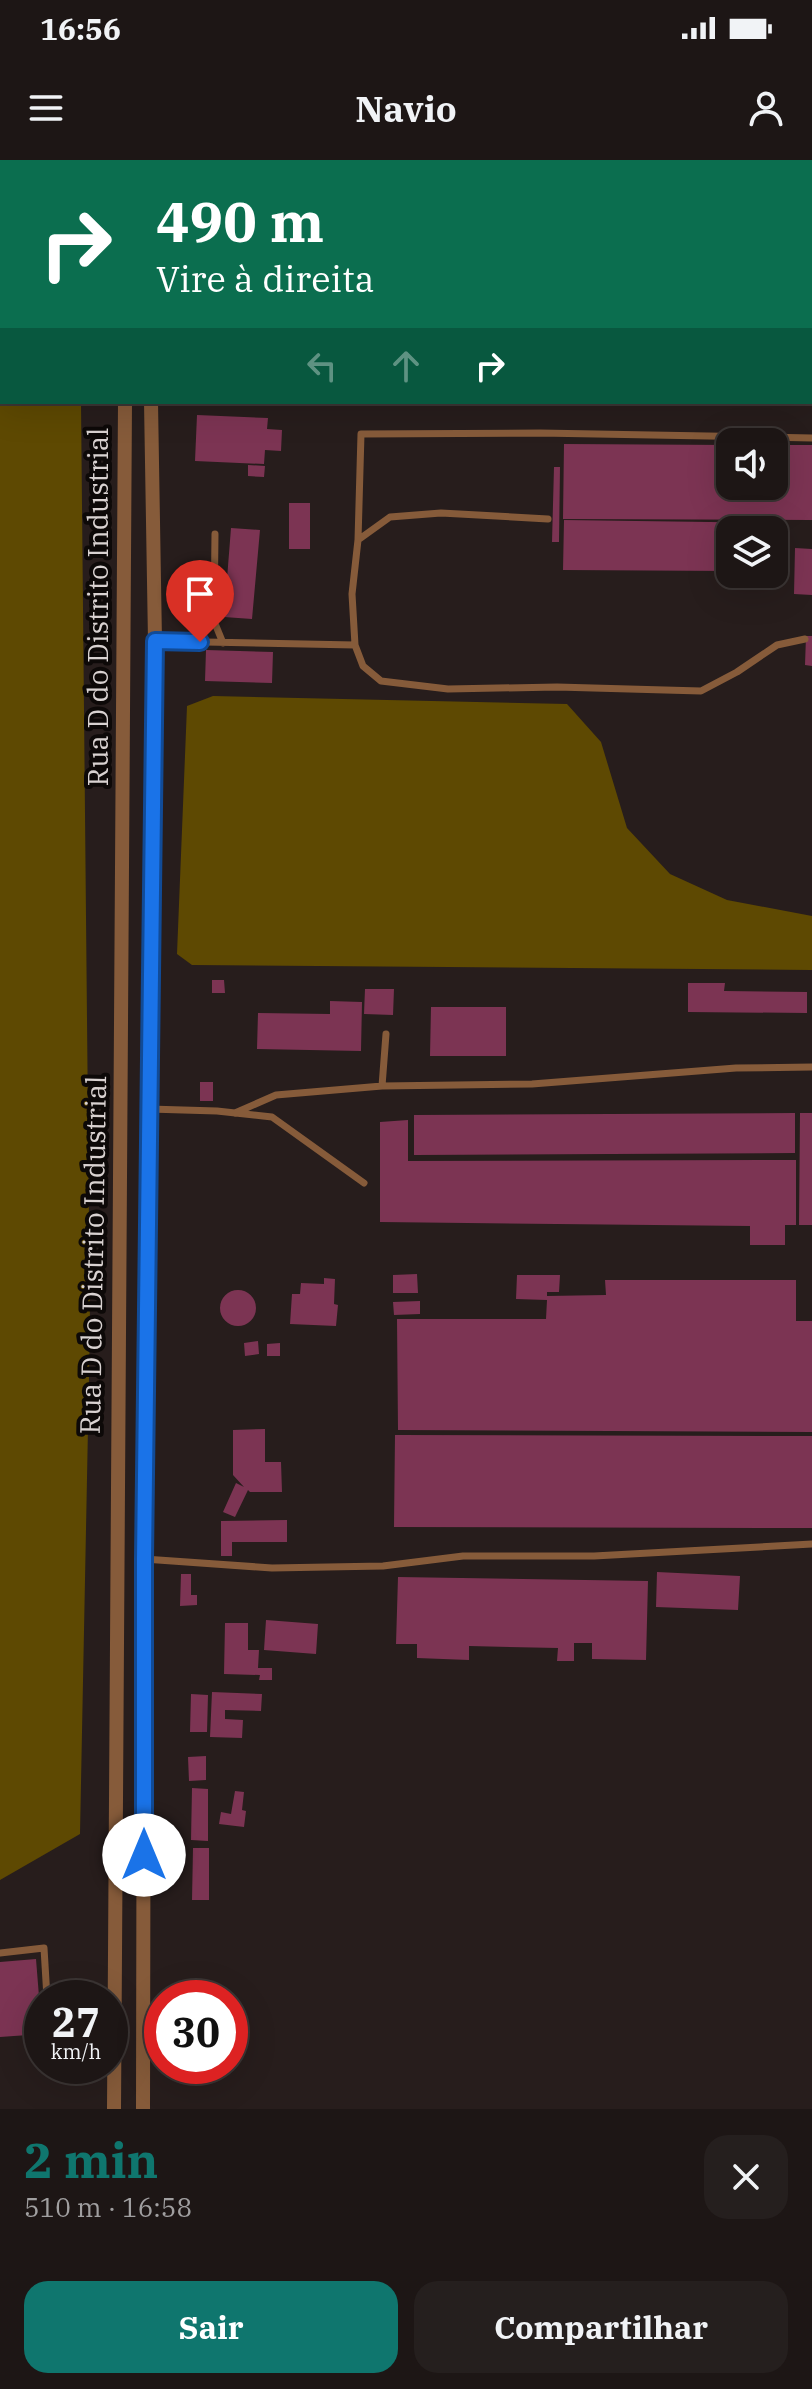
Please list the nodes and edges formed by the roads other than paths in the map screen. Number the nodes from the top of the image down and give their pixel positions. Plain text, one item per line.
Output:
1 (125, 404) edge
2 (151, 404) edge
3 (812, 438) edge
4 (548, 519) dead end
5 (215, 534) dead end
6 (358, 540) junction
7 (805, 639) dead end
8 (155, 641) junction
9 (223, 643) junction
10 (355, 645) junction
11 (386, 1034) dead end
12 (812, 1067) edge
13 (382, 1086) junction
14 (149, 1109) junction
15 (235, 1113) junction
16 (364, 1183) dead end
17 (812, 1544) edge
18 (144, 1559) junction
19 (116, 1561) junction
20 (0, 1953) edge
21 (46, 1980) edge
22 (112, 1980) edge
23 (114, 2084) edge
24 (114, 2109) edge
25 (143, 2109) edge

1 - 19 street, Rua D do Distrito Industrial
2 - 8 street, Rua D do Distrito Industrial
3 - 6 lane
4 - 6 lane
5 - 9 lane
6 - 10 lane
7 - 10 lane
8 - 9 lane
8 - 14 street, Rua D do Distrito Industrial
9 - 10 lane
11 - 13 lane
12 - 13 lane
13 - 15 lane
14 - 15 lane
14 - 18 street, Rua D do Distrito Industrial
15 - 16 lane
17 - 18 lane
18 - 19 street
18 - 25 street, Rua D do Distrito Industrial
19 - 22 street, Rua D do Distrito Industrial
20 - 21 lane
23 - 24 street, Rua D do Distrito Industrial

